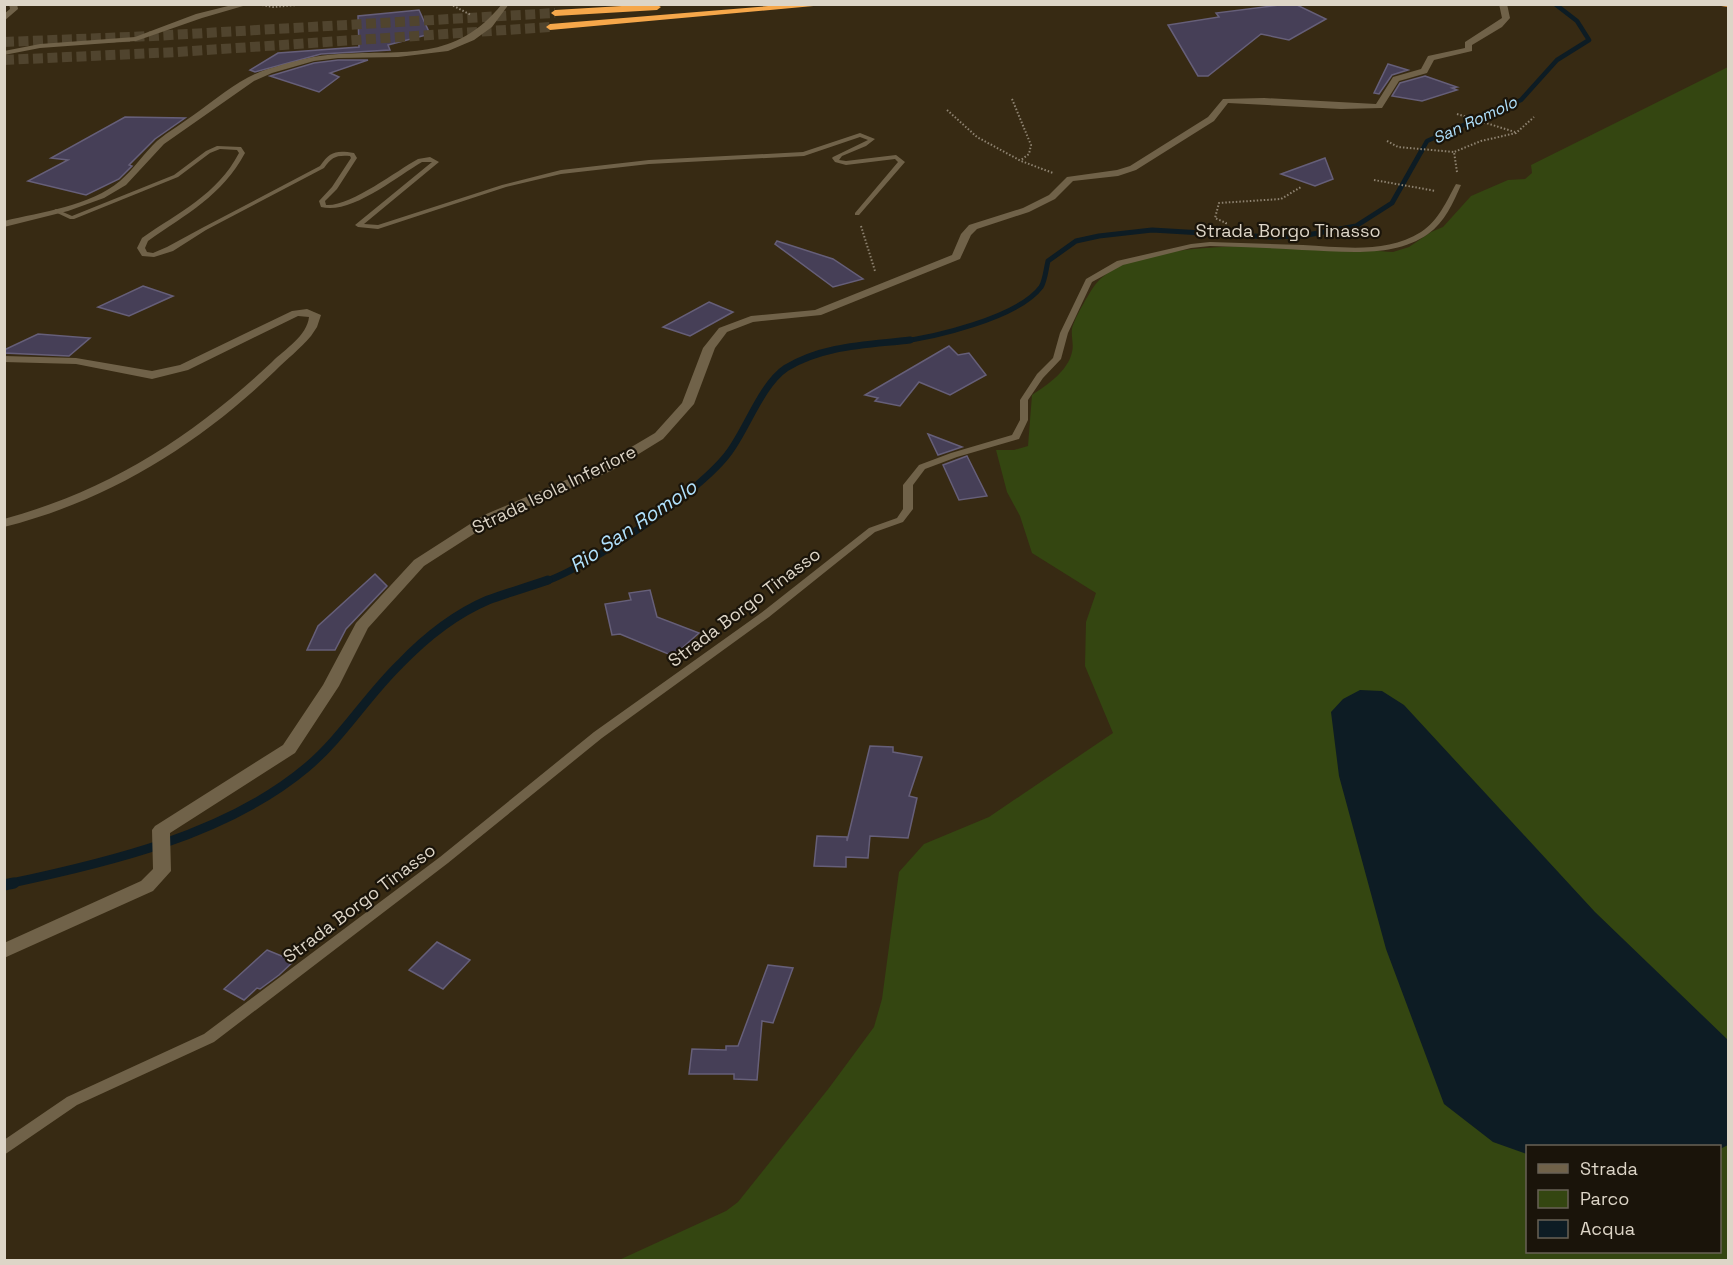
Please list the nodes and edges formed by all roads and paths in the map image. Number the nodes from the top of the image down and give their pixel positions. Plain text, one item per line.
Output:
1 (13, 4) edge
2 (247, 4) edge
3 (259, 4) edge
4 (308, 4) edge
5 (506, 4) edge
6 (831, 4) edge
7 (1503, 4) edge
8 (1724, 4) edge
9 (1728, 5) edge
10 (671, 6) edge
11 (555, 13) tunnel mouth
12 (4, 19) edge
13 (550, 27) tunnel mouth
14 (4, 53) edge
15 (1012, 99) dead end
16 (947, 110) dead end
17 (1457, 114) dead end
18 (1534, 117) dead end
19 (1516, 133) junction
20 (1387, 141) dead end
21 (1454, 152) junction
22 (1021, 161) junction
23 (1070, 179) junction
24 (1374, 180) dead end
25 (1458, 185) joint
26 (1302, 187) dead end
27 (1427, 190) dead end
28 (56, 211) junction
29 (857, 214) joint
30 (4, 224) edge
31 (1225, 230) dead end
32 (880, 289) junction
33 (4, 359) edge
34 (4, 523) edge
35 (4, 951) edge
36 (4, 1149) edge

1 - 12 street
2 - 14 street
3 - 4 path
5 - 28 street
6 - 13 highway
7 - 23 street
8 - 9 highway
10 - 11 highway
15 - 22 path
16 - 22 path
17 - 19 path
18 - 19 path
19 - 21 path
20 - 21 path
21 - 25 path
22 - 23 path
23 - 32 street, Strada Isola Inferiore
24 - 27 path
25 - 36 lane, Strada Borgo Tinasso
26 - 31 path
28 - 29 lane
28 - 30 street
29 - 32 path
32 - 35 street, Strada Isola Inferiore
33 - 34 street

